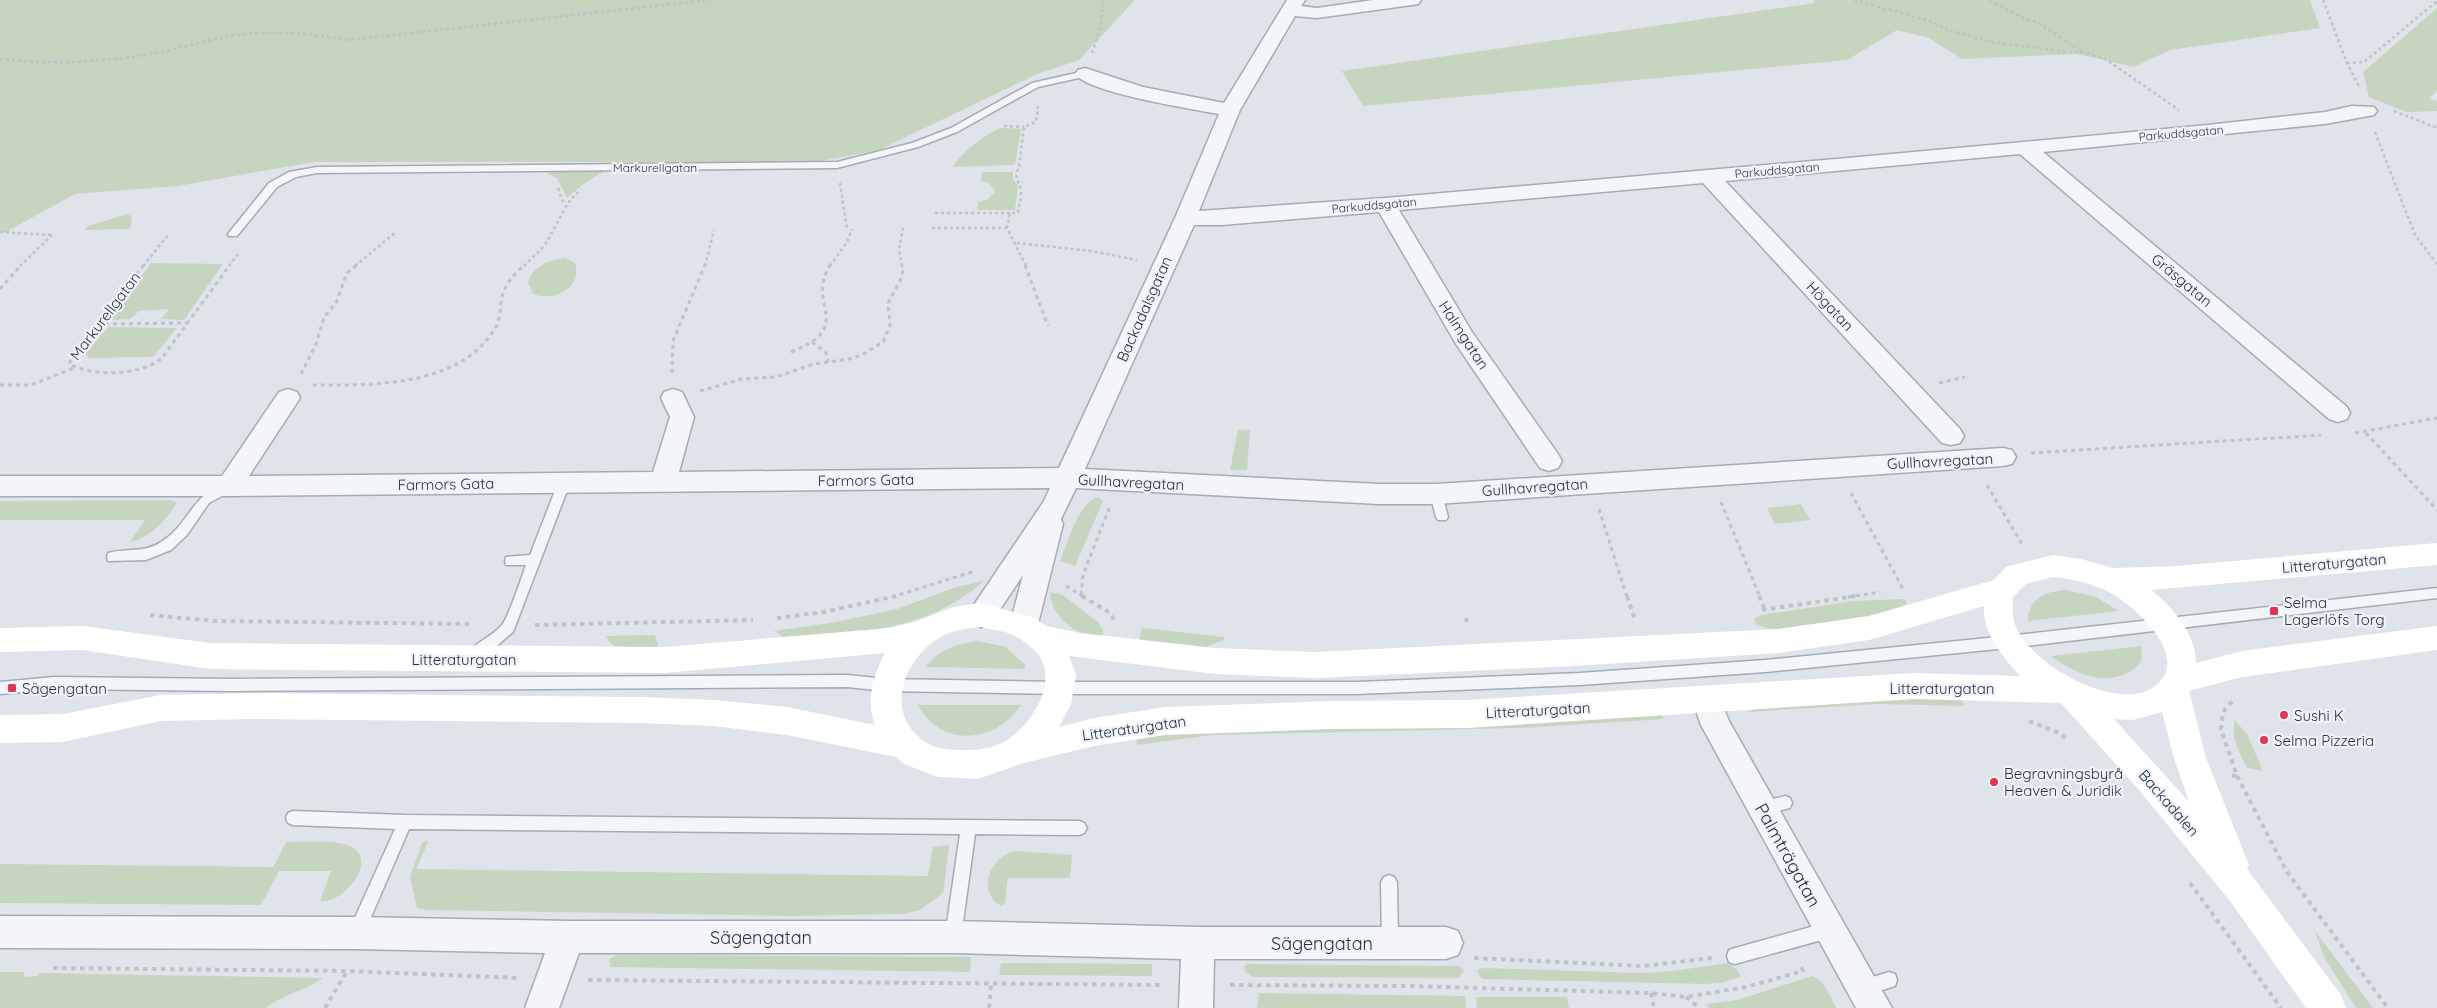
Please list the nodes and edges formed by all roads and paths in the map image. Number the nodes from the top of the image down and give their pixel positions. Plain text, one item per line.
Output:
1 (710, 0) edge
2 (1104, 0) edge
3 (1412, 0) edge
4 (1854, 0) edge
5 (1990, 0) edge
6 (2437, 1) edge
7 (1293, 5) edge
8 (2082, 52) junction
9 (0, 59) edge
10 (2347, 63) dead end
11 (1085, 74) junction
12 (1030, 102) dead end
13 (1230, 110) junction
14 (2393, 110) dead end
15 (2367, 111) dead end
16 (1000, 123) dead end
17 (1024, 127) junction
18 (2437, 128) edge
19 (2208, 131) junction
20 (2025, 148) junction
21 (837, 165) junction
22 (617, 167) junction
23 (1708, 176) junction
24 (1385, 205) junction
25 (935, 213) dead end
26 (1010, 214) junction
27 (1186, 218) junction
28 (904, 228) dead end
29 (932, 228) dead end
30 (1008, 228) junction
31 (847, 229) dead end
32 (852, 229) dead end
33 (714, 230) dead end
34 (0, 232) edge
35 (396, 232) dead end
36 (169, 234) dead end
37 (233, 234) dead end
38 (1016, 243) junction
39 (242, 248) dead end
40 (1164, 266) junction
41 (0, 289) edge
42 (188, 323) junction
43 (97, 324) junction
44 (1048, 326) dead end
45 (812, 342) junction
46 (791, 352) dead end
47 (828, 362) junction
48 (74, 368) junction
49 (672, 368) dead end
50 (1965, 376) dead end
51 (1937, 383) dead end
52 (0, 385) edge
53 (298, 387) junction
54 (673, 398) joint
55 (2437, 418) edge
56 (2342, 424) joint
57 (2366, 433) junction
58 (2327, 435) dead end
59 (1952, 436) dead end
60 (2003, 457) joint
61 (1971, 458) junction
62 (1550, 461) dead end
63 (1711, 476) junction
64 (1068, 478) junction
65 (663, 482) junction
66 (1117, 482) junction
67 (1590, 482) junction
68 (564, 483) junction
69 (0, 486) edge
70 (229, 486) junction
71 (1055, 506) junction
72 (2437, 510) edge
73 (2025, 550) dead end
74 (2437, 554) edge
75 (113, 557) dead end
76 (534, 560) junction
77 (511, 561) dead end
78 (1010, 572) junction
79 (1036, 579) junction
80 (2112, 580) junction
81 (1911, 588) dead end
82 (2003, 588) junction
83 (1894, 590) dead end
84 (1885, 592) dead end
85 (2437, 593) edge
86 (1081, 595) junction
87 (1765, 610) junction
88 (1756, 611) dead end
89 (152, 615) dead end
90 (981, 615) junction
91 (771, 618) dead end
92 (1466, 618) dead end
93 (762, 620) dead end
94 (1635, 620) junction
95 (1644, 620) dead end
96 (1625, 621) dead end
97 (510, 624) junction
98 (2166, 624) junction
99 (927, 630) junction
100 (1034, 631) junction
101 (1469, 631) dead end
102 (2437, 638) edge
103 (0, 640) edge
104 (2008, 642) junction
105 (1117, 650) junction
106 (466, 658) junction
107 (886, 685) junction
108 (2175, 685) junction
109 (0, 688) edge
110 (1061, 688) junction
111 (2068, 693) junction
112 (1707, 700) junction
113 (0, 729) edge
114 (904, 745) junction
115 (1016, 751) junction
116 (2237, 776) dead end
117 (293, 818) dead end
118 (405, 822) junction
119 (1079, 828) dead end
120 (968, 829) junction
121 (2186, 878) dead end
122 (1388, 882) dead end
123 (2242, 889) junction
124 (1829, 930) junction
125 (0, 932) edge
126 (356, 933) junction
127 (568, 937) junction
128 (953, 937) junction
129 (1788, 941) junction
130 (1198, 943) junction
131 (1390, 943) junction
132 (1446, 943) joint
133 (1735, 956) joint
134 (50, 968) dead end
135 (347, 971) junction
136 (991, 984) junction
137 (1876, 992) edge
138 (1651, 993) junction
139 (547, 994) edge
140 (1196, 997) edge
141 (1686, 997) junction
142 (325, 1008) edge
143 (989, 1008) edge
144 (1654, 1008) edge
145 (1700, 1008) edge
146 (2281, 1008) edge
147 (2328, 1008) edge
148 (2388, 1008) edge

1 - 9 path
2 - 11 path
3 - 7 street
4 - 8 path
5 - 8 path
6 - 10 path
7 - 13 street, Backadalsgatan
8 - 19 path
11 - 13 street
11 - 21 lane, Markurellgatan
12 - 17 path
13 - 27 street, Backadalsgatan
14 - 18 path
15 - 19 street, Parkuddsgatan
16 - 17 path
17 - 26 path
19 - 20 street, Parkuddsgatan
20 - 23 street, Parkuddsgatan
20 - 56 street, Gräsgatan
21 - 22 lane, Markurellgatan
21 - 31 path
22 - 37 lane, Markurellgatan
22 - 53 path
23 - 24 street, Parkuddsgatan
23 - 59 street, Högatan
24 - 27 street, Parkuddsgatan
24 - 62 street, Halmgatan
25 - 26 path
26 - 30 path
27 - 40 street, Backadalsgatan
28 - 47 path
29 - 30 path
30 - 38 path
32 - 45 path
33 - 49 path
34 - 41 path
35 - 53 path
36 - 43 path, Markurellgatan
38 - 40 path
38 - 44 path
39 - 42 path, Markurellgatan
40 - 64 street, Backadalsgatan
42 - 43 path
42 - 48 path, Markurellgatan
43 - 48 path, Markurellgatan
45 - 46 path
45 - 47 path
47 - 54 path
48 - 52 path
50 - 51 path
53 - 70 street
54 - 65 street
55 - 57 path
56 - 57 path
57 - 72 path
58 - 60 path
60 - 61 street, Gullhavregatan
61 - 63 street, Gullhavregatan
61 - 73 path
63 - 67 street, Gullhavregatan
63 - 87 path
64 - 65 street, Farmors Gata
64 - 66 street, Gullhavregatan
64 - 71 street, Backadalsgatan
65 - 68 street, Farmors Gata
66 - 67 street, Gullhavregatan
66 - 86 path
67 - 94 path
68 - 70 street, Farmors Gata
68 - 76 lane
69 - 70 street, Farmors Gata
70 - 75 lane
71 - 78 street, Backadalsgatan
71 - 79 street, Backadalsgatan
74 - 80 street, Litteraturgatan
76 - 77 lane
76 - 97 lane
78 - 90 street, Backadalsgatan
78 - 91 path
79 - 86 path
79 - 100 street, Backadalsgatan
80 - 82 street, Litteraturgatan
80 - 98 street, Litteraturgatan
81 - 83 path
82 - 104 street, Litteraturgatan
82 - 105 street, Litteraturgatan
84 - 87 path
85 - 98 lane
86 - 105 path
87 - 88 path
89 - 97 path
90 - 99 street, Litteraturgatan
90 - 100 street, Litteraturgatan
92 - 101 path
93 - 97 path
94 - 95 path
94 - 96 path
97 - 106 lane
98 - 104 lane
98 - 108 street, Litteraturgatan
99 - 106 street, Litteraturgatan
99 - 107 street, Litteraturgatan
100 - 105 street, Litteraturgatan
100 - 110 street, Litteraturgatan
102 - 108 street, Litteraturgatan
103 - 106 street, Litteraturgatan
104 - 110 lane
104 - 111 street, Litteraturgatan
107 - 109 lane
107 - 110 lane
107 - 114 street, Litteraturgatan
108 - 111 street, Litteraturgatan
108 - 123 street, Backadalen
110 - 115 street, Litteraturgatan
111 - 112 street, Litteraturgatan
111 - 123 street, Backadalen
112 - 115 street, Litteraturgatan
112 - 124 street, Palmträgatan
113 - 114 street, Litteraturgatan
114 - 115 street, Litteraturgatan
116 - 148 path
117 - 118 lane
118 - 120 lane
118 - 126 lane
119 - 120 lane
120 - 128 lane
121 - 146 path
122 - 131 lane
123 - 147 street, Backadalen
124 - 129 lane
124 - 137 street, Palmträgatan
125 - 126 street, Sägengatan
126 - 127 street, Sägengatan
127 - 128 street, Sägengatan
127 - 139 street
128 - 130 street, Sägengatan
129 - 133 lane
129 - 141 path
130 - 131 street, Sägengatan
130 - 140 street
131 - 132 street, Sägengatan
132 - 133 path
134 - 135 path
135 - 139 path
135 - 142 path
136 - 139 path
136 - 140 path
136 - 143 path
138 - 140 path
138 - 141 path
138 - 144 path
141 - 145 path

